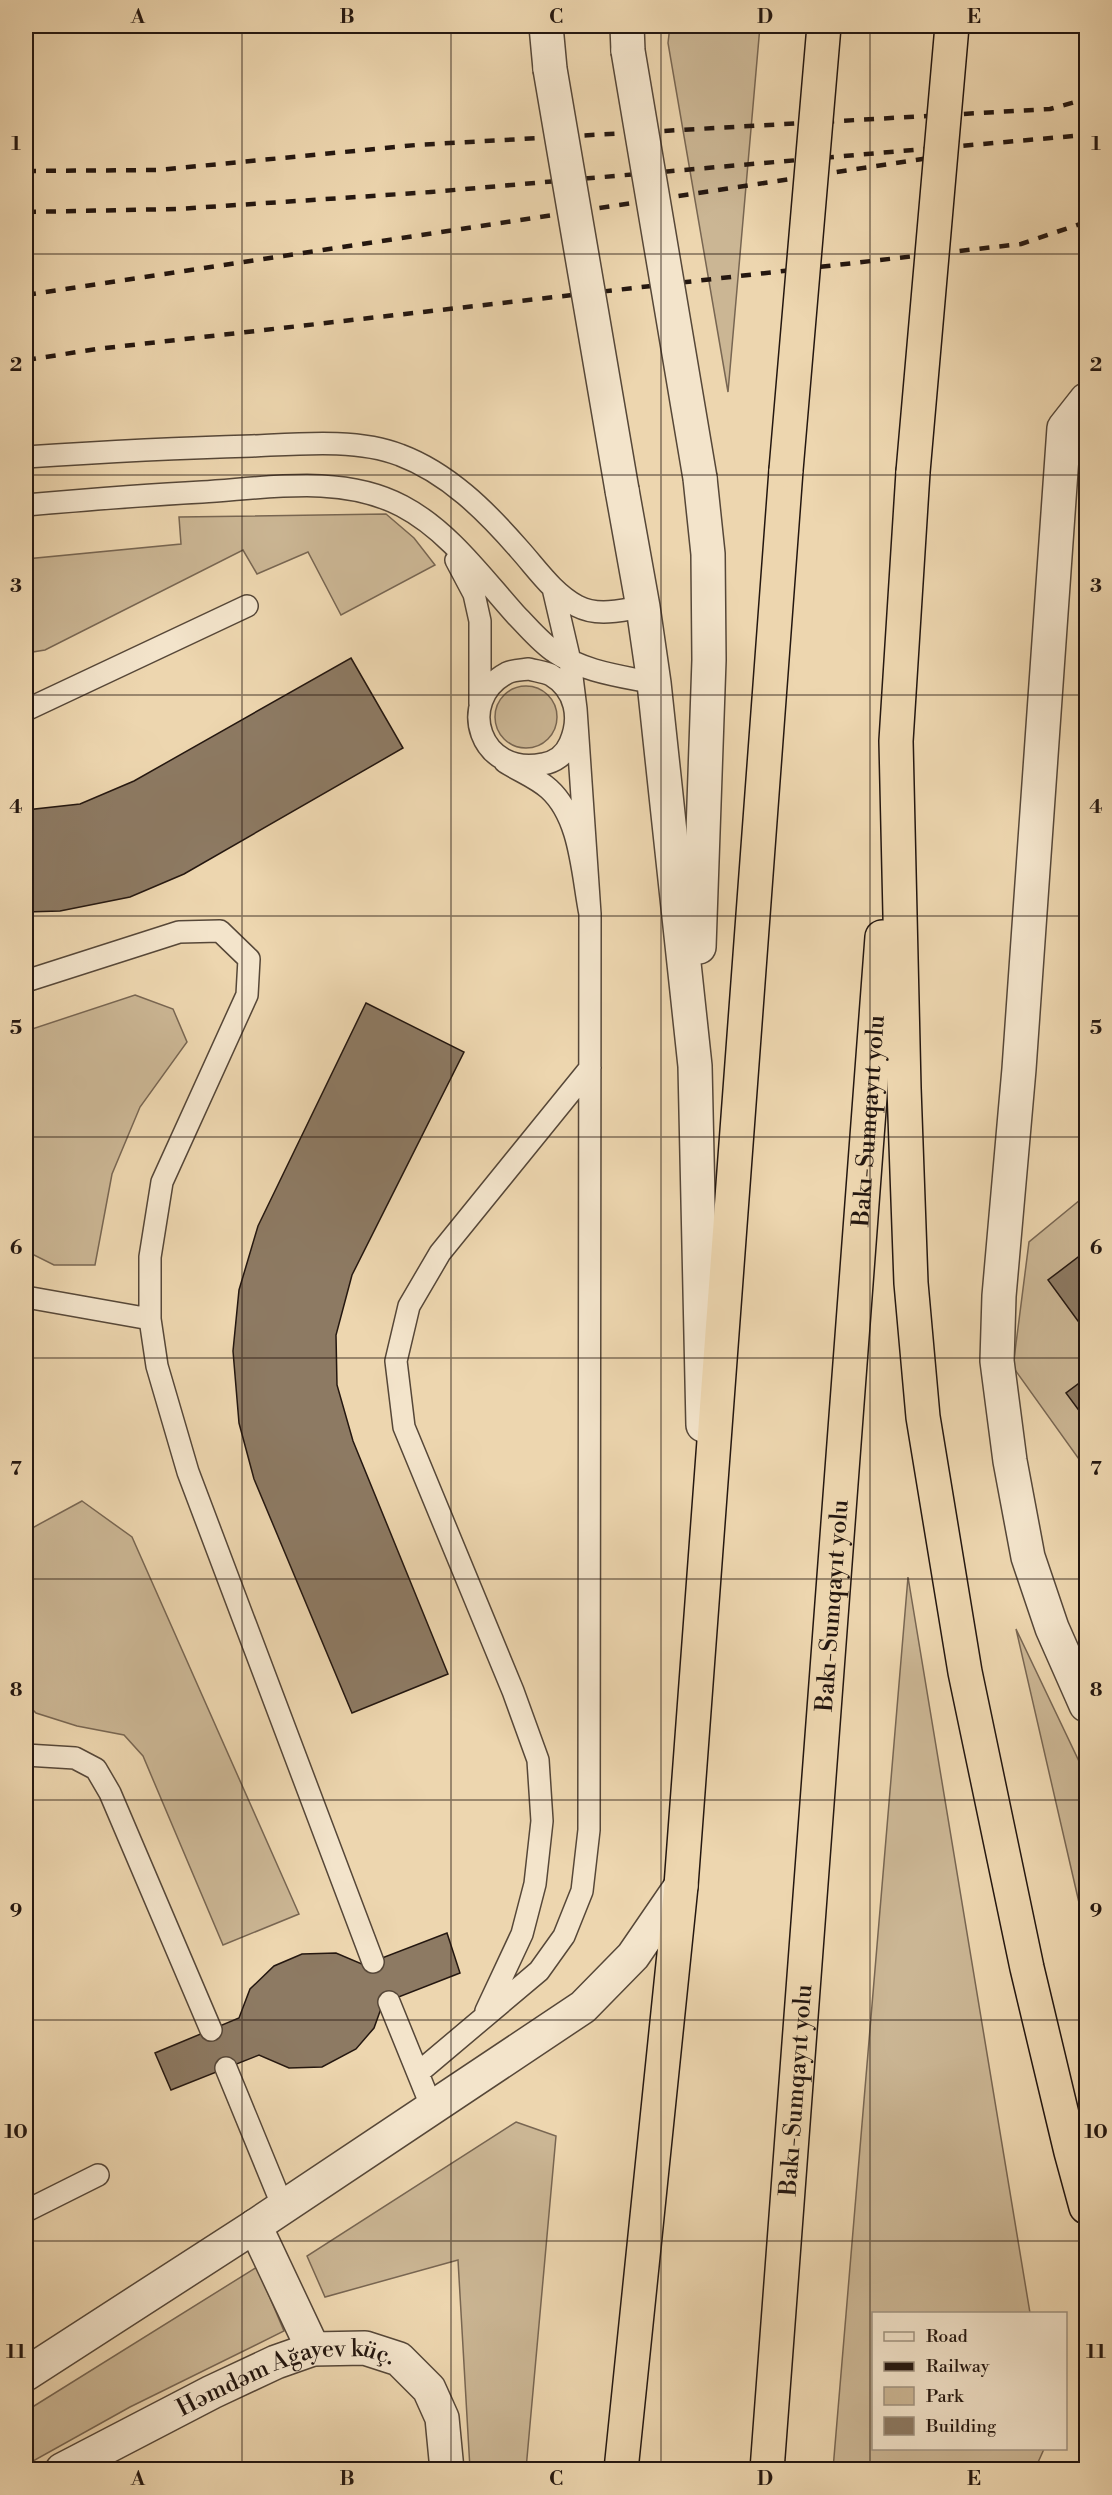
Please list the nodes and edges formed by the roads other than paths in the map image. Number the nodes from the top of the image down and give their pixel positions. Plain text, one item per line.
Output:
1 (546, 26) edge
2 (824, 26) edge
3 (952, 26) edge
4 (628, 38) edge
5 (1086, 400) edge
6 (26, 458) edge
7 (26, 505) edge
8 (439, 531) junction
9 (553, 588) junction
10 (247, 606) dead end
11 (644, 607) junction
12 (570, 661) junction
13 (654, 683) junction
14 (480, 706) junction
15 (576, 709) junction
16 (26, 710) edge
17 (896, 741) junction
18 (505, 762) junction
19 (590, 914) junction
20 (26, 981) edge
21 (695, 1066) junction
22 (590, 1068) junction
23 (26, 1296) edge
24 (150, 1319) junction
25 (706, 1551) junction
26 (1086, 1706) edge
27 (26, 1755) edge
28 (681, 1886) junction
29 (373, 1962) dead end
30 (389, 2002) dead end
31 (482, 2020) junction
32 (211, 2030) dead end
33 (226, 2068) dead end
34 (418, 2073) junction
35 (432, 2108) junction
36 (98, 2175) dead end
37 (283, 2207) junction
38 (1086, 2207) edge
39 (26, 2211) edge
40 (255, 2226) junction
41 (313, 2349) junction
42 (26, 2374) edge
43 (62, 2469) edge
44 (447, 2469) edge
45 (621, 2469) edge
46 (767, 2469) edge

1 - 11 street, bridge
2 - 25 highway, bridge
3 - 17 highway, bridge
4 - 21 street, bridge
5 - 26 street
6 - 9 lane
7 - 8 lane
8 - 12 lane
8 - 14 lane
9 - 11 lane
9 - 12 lane
10 - 16 lane
11 - 13 street
12 - 13 lane
12 - 15 lane
13 - 21 street
14 - 15 lane
14 - 18 lane
15 - 18 lane
15 - 19 lane
17 - 38 highway
17 - 46 highway, Bakı-Sumqayıt yolu
18 - 19 lane
19 - 22 lane
20 - 24 lane
21 - 25 street
22 - 31 lane
22 - 31 lane
23 - 24 lane
24 - 29 lane
25 - 28 highway
27 - 32 lane
28 - 35 street
28 - 45 highway
30 - 34 lane
31 - 34 lane
33 - 37 lane
34 - 35 lane
35 - 37 street
36 - 39 lane
37 - 40 street
40 - 41 street
40 - 42 street
41 - 43 street, Həmdəm Ağayev küç.
41 - 44 street, Həmdəm Ağayev küç.

